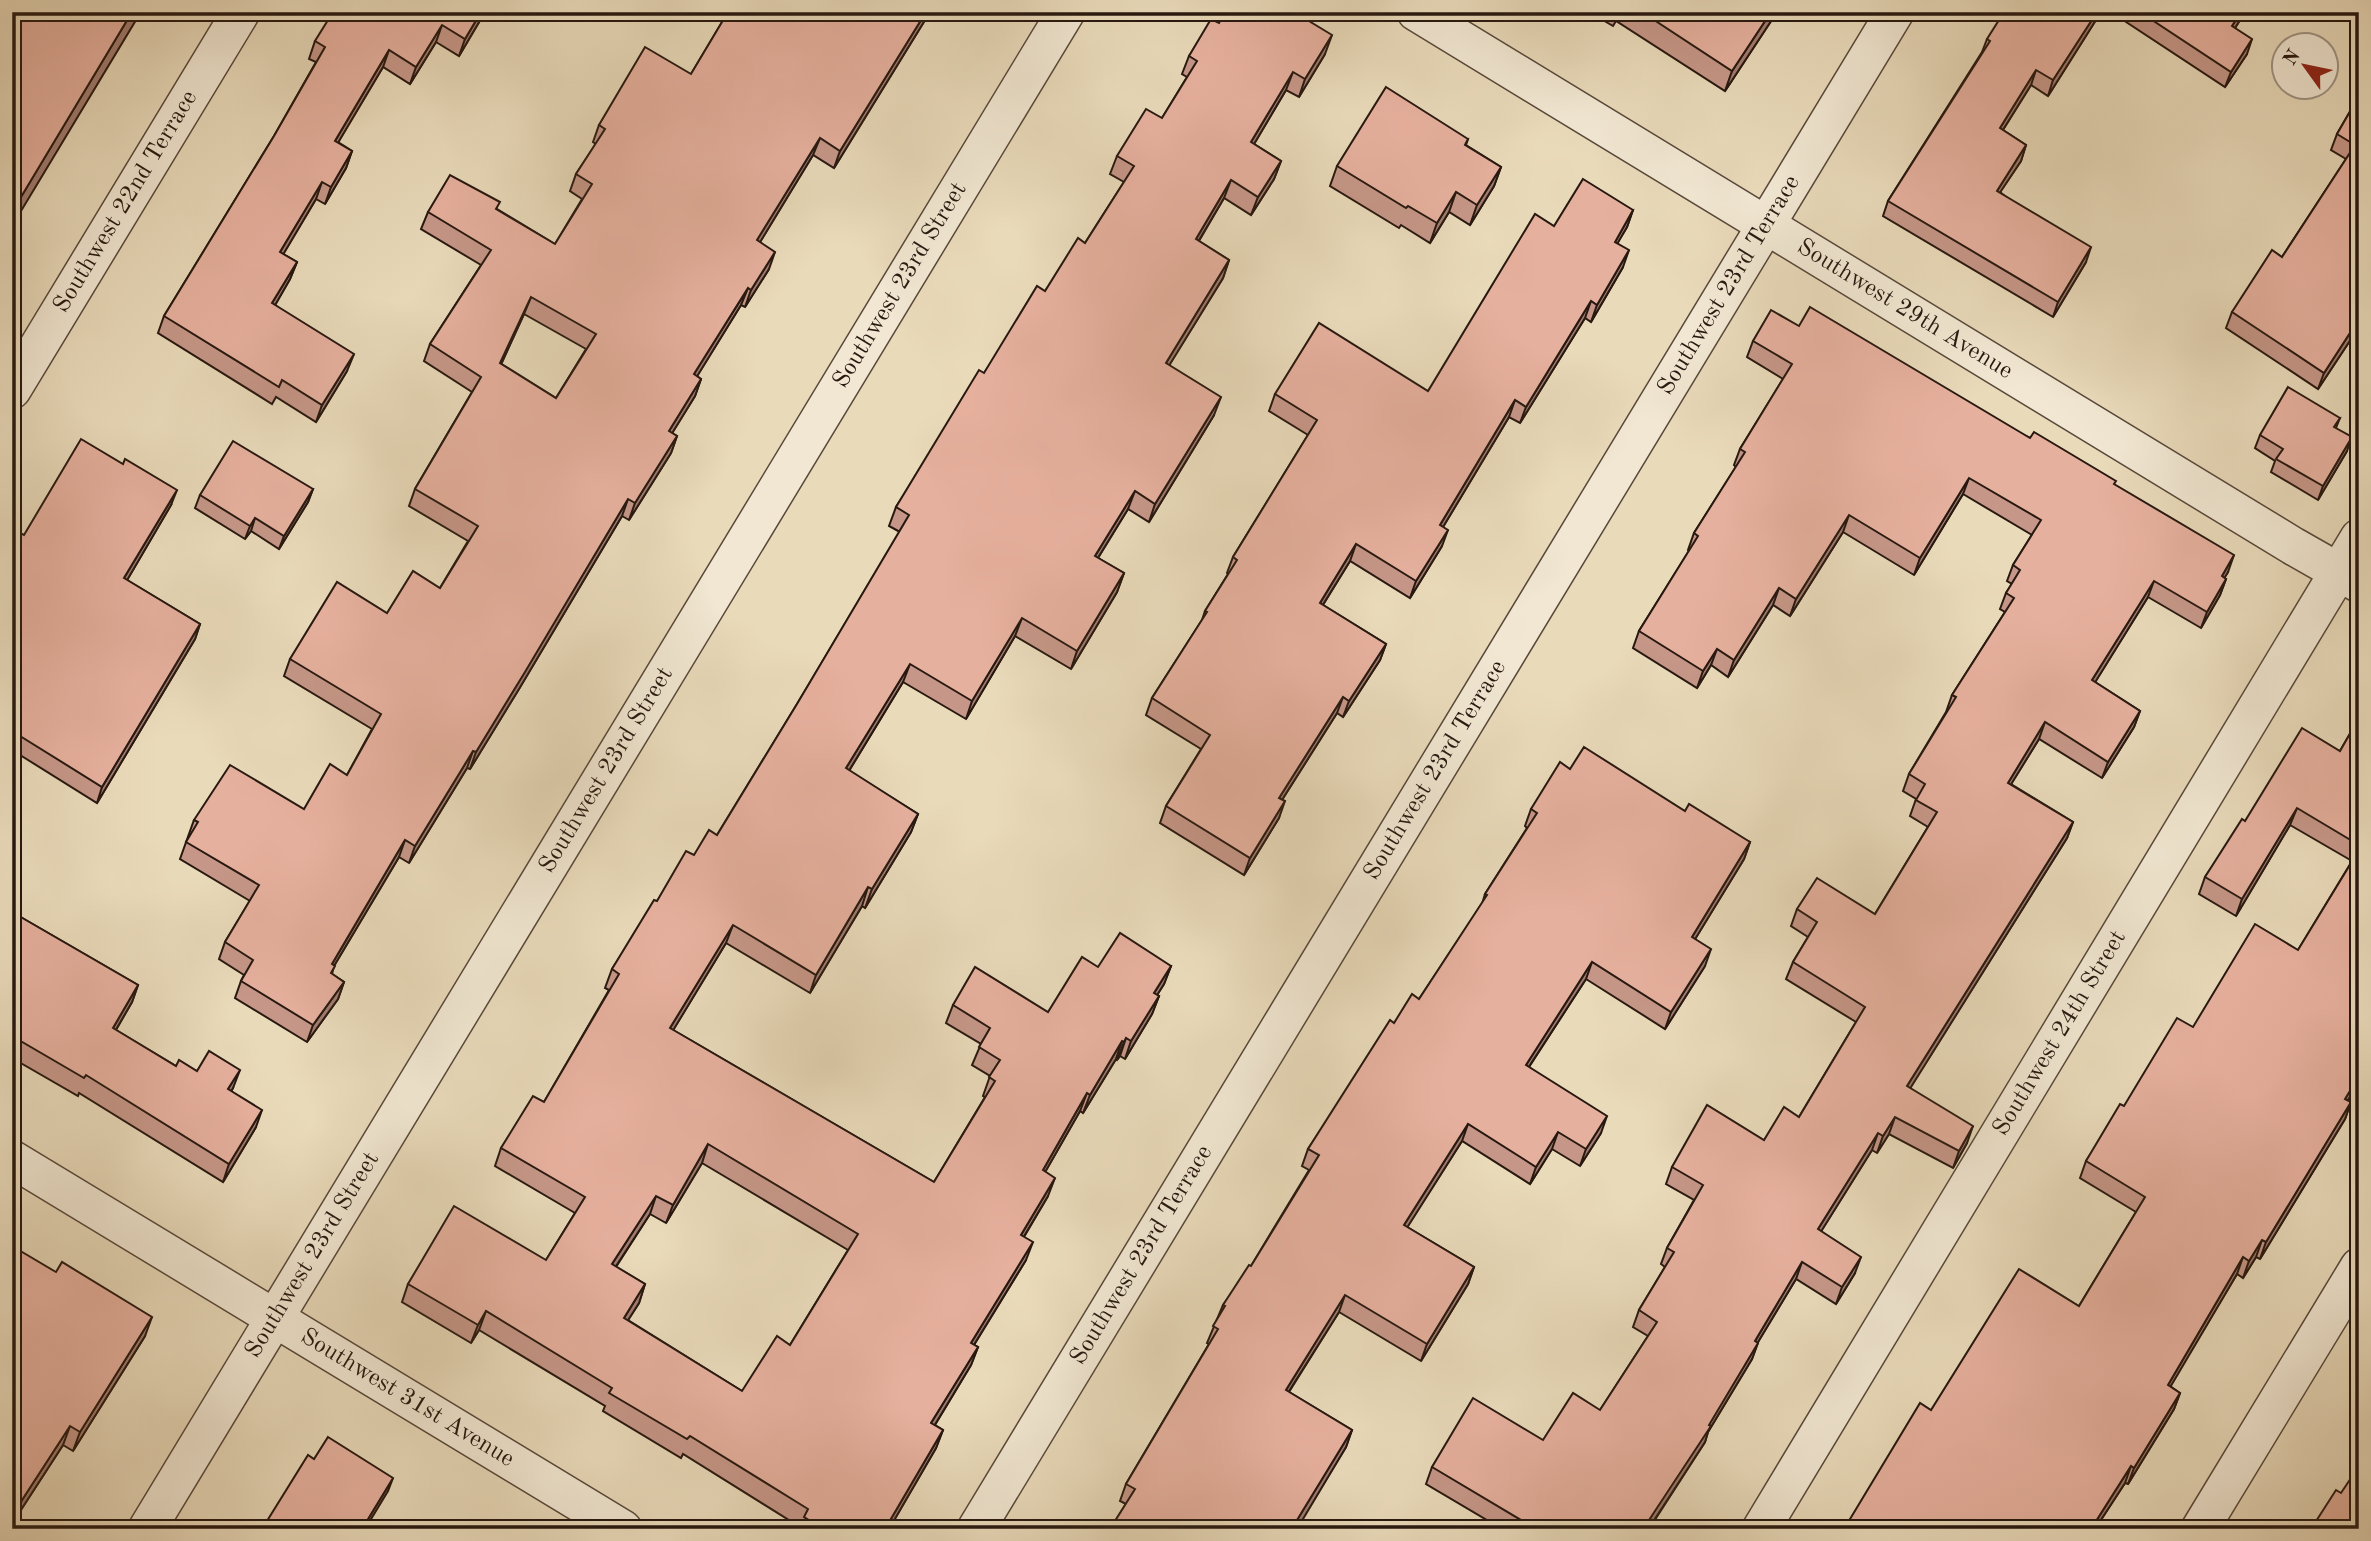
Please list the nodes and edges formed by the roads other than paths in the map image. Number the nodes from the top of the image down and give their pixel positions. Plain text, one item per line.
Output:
1 (241, 12) edge
2 (1066, 12) edge
3 (1416, 12) edge
4 (1895, 12) edge
5 (1765, 225) junction
6 (12, 390) edge
7 (2359, 538) edge
8 (2349, 578) edge
9 (12, 1159) edge
10 (2359, 1267) edge
11 (276, 1318) junction
12 (147, 1529) edge
13 (623, 1529) edge
14 (976, 1529) edge
15 (1761, 1529) edge
16 (2200, 1529) edge

1 - 6 street, Southwest 22nd Terrace
2 - 11 street, Southwest 23rd Street
3 - 5 street, Southwest 29th Avenue
4 - 5 street, Southwest 23rd Terrace
5 - 8 street, Southwest 29th Avenue
5 - 14 street, Southwest 23rd Terrace
7 - 8 street, Southwest 24th Street
8 - 15 street, Southwest 24th Street
9 - 11 street, Southwest 31st Avenue
10 - 16 street
11 - 12 street, Southwest 23rd Street
11 - 13 street, Southwest 31st Avenue

